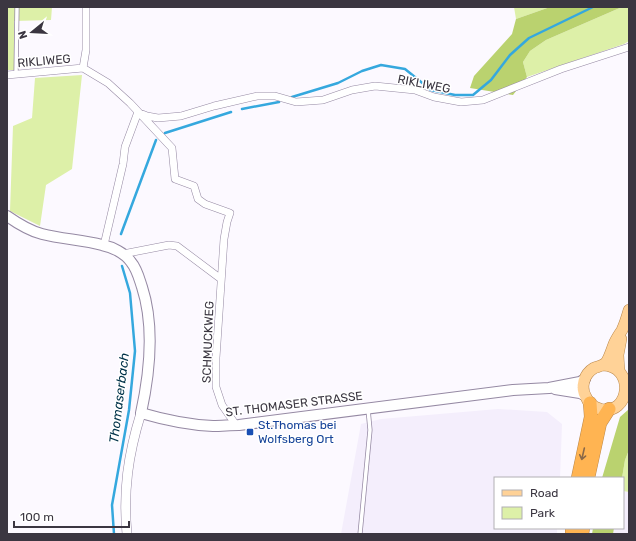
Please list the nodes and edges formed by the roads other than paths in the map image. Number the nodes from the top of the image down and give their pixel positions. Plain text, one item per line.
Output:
1 (17, 7) edge
2 (86, 7) edge
3 (629, 46) edge
4 (83, 68) junction
5 (16, 74) junction
6 (7, 75) edge
7 (138, 112) junction
8 (7, 216) edge
9 (104, 245) junction
10 (123, 254) junction
11 (221, 279) junction
12 (629, 310) edge
13 (622, 330) junction
14 (602, 366) junction
15 (619, 371) junction
16 (584, 380) junction
17 (628, 384) edge
18 (549, 388) junction
19 (587, 399) junction
20 (626, 399) edge
21 (368, 408) junction
22 (609, 409) junction
23 (141, 413) junction
24 (236, 425) junction
25 (578, 477) edge
26 (588, 477) edge
27 (127, 534) edge
28 (360, 534) edge

1 - 5 lane
2 - 4 street
3 - 7 street, RIKLIWEG
4 - 5 street, RIKLIWEG
4 - 7 street, RIKLIWEG
5 - 6 street, RIKLIWEG
7 - 9 street
7 - 11 street, SCHMUCKWEG
8 - 9 main road
9 - 10 main road
10 - 11 street
10 - 23 main road
11 - 24 street, SCHMUCKWEG
12 - 13 main road
13 - 14 main road
13 - 15 main road
14 - 15 main road
14 - 16 main road
15 - 17 main road
16 - 18 main road, ST. THOMASER STRASSE
16 - 19 main road
17 - 20 main road
18 - 19 main road, ST. THOMASER STRASSE
18 - 21 main road, ST. THOMASER STRASSE
19 - 22 main road
19 -> 25 highway
20 - 22 main road
21 - 24 main road, ST. THOMASER STRASSE
21 - 28 lane
22 - 26 highway
23 - 24 main road, ST. THOMASER STRASSE
23 - 27 street

